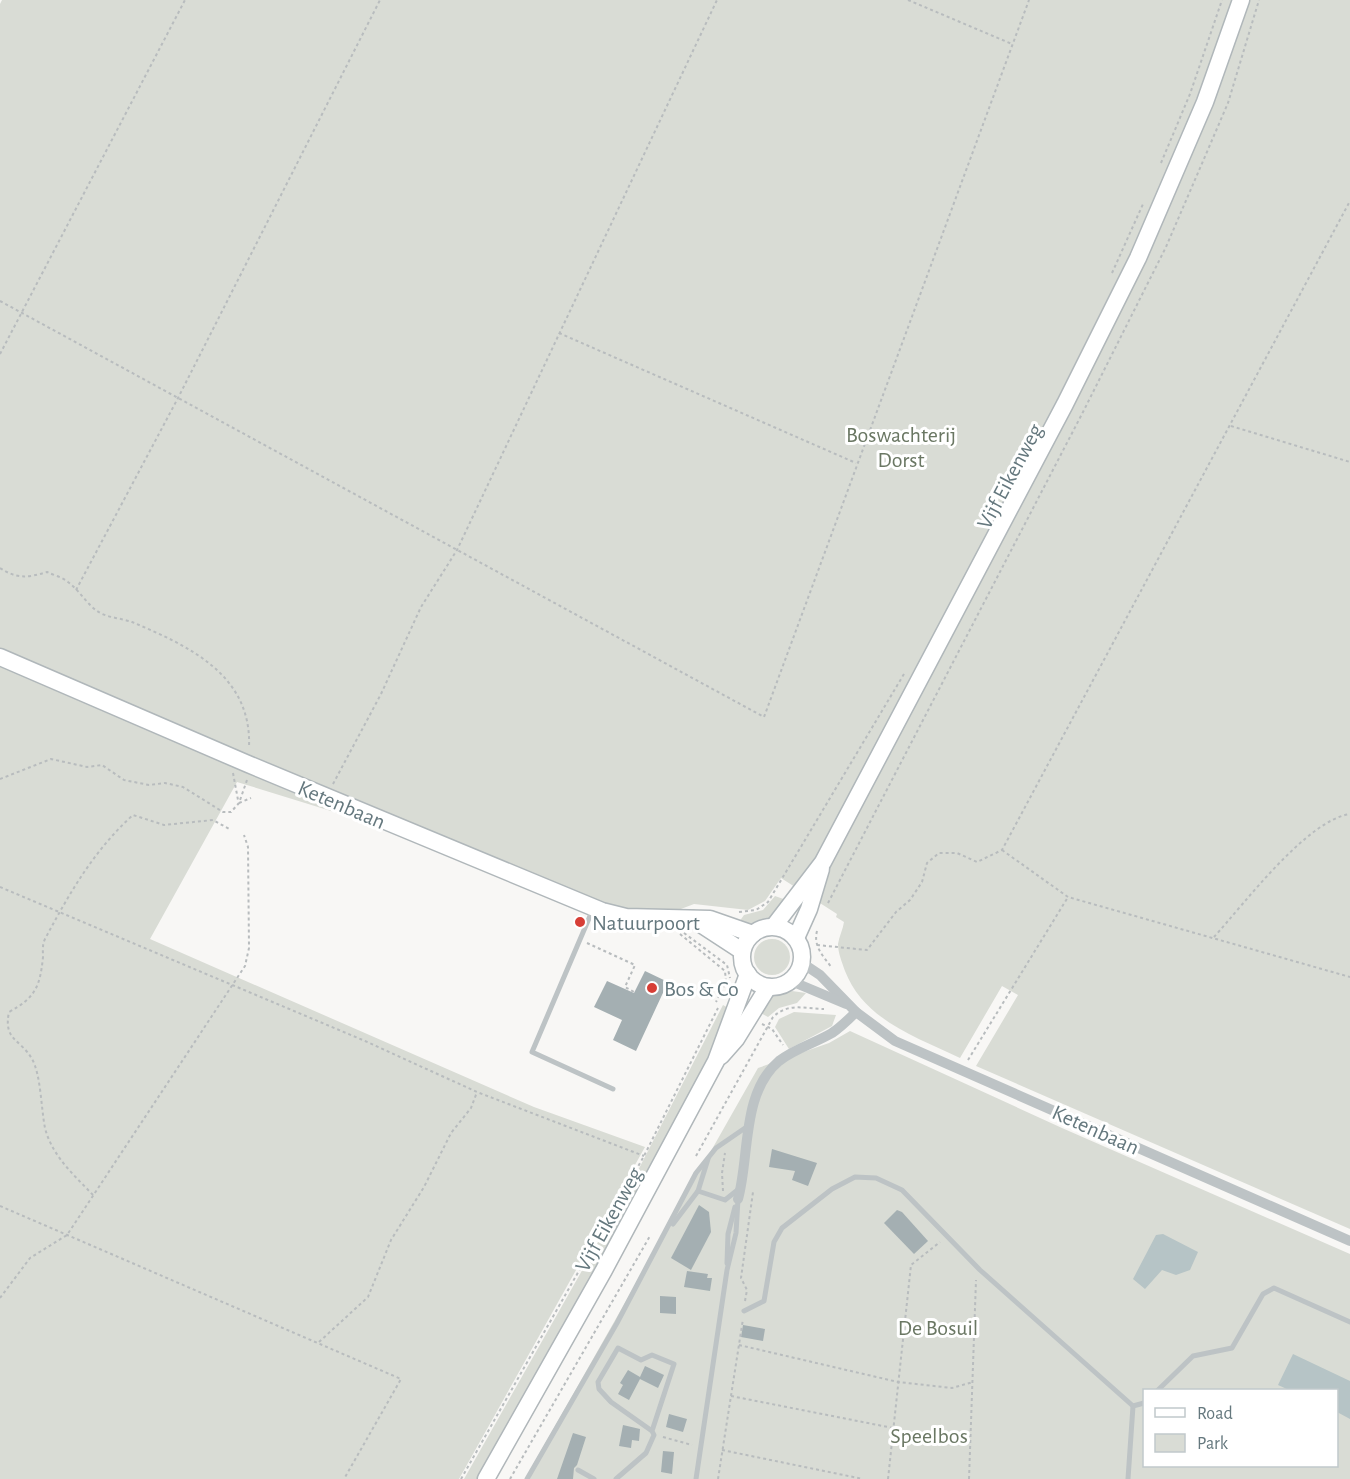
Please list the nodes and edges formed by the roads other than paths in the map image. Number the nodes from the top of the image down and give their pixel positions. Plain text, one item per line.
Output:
1 (1241, 0) edge
2 (0, 657) edge
3 (823, 862) junction
4 (593, 907) junction
5 (693, 919) junction
6 (774, 926) junction
7 (753, 934) junction
8 (796, 938) junction
9 (742, 951) junction
10 (802, 963) junction
11 (748, 974) junction
12 (791, 981) junction
13 (768, 987) junction
14 (853, 1008) junction
15 (716, 1061) junction
16 (613, 1089) dead end
17 (749, 1125) junction
18 (708, 1158) junction
19 (741, 1186) junction
20 (698, 1191) junction
21 (738, 1199) joint
22 (669, 1228) junction
23 (1350, 1241) edge
24 (744, 1311) road end
25 (1350, 1322) edge
26 (1159, 1389) edge
27 (1143, 1403) edge
28 (1133, 1406) junction
29 (653, 1433) junction
30 (578, 1470) dead end
31 (486, 1479) edge
32 (527, 1479) edge
33 (594, 1479) edge
34 (616, 1479) edge
35 (696, 1479) edge
36 (1128, 1479) edge

1 - 3 main road, Vijf Eikenweg
2 - 4 main road, Ketenbaan
3 - 6 main road, Vijf Eikenweg
3 - 8 main road, Vijf Eikenweg
4 - 5 main road, Ketenbaan
4 - 16 lane
5 - 7 main road, Ketenbaan
5 - 9 main road
6 - 7 main road
6 - 8 main road
7 - 9 main road
8 - 10 main road
9 - 11 main road
10 - 12 main road
10 - 14 street, Ketenbaan
11 - 13 main road
11 - 15 main road, Vijf Eikenweg
12 - 13 main road
12 - 14 street, Ketenbaan
13 - 15 main road, Vijf Eikenweg
14 - 17 street
14 - 23 street, Ketenbaan
15 - 31 main road, Vijf Eikenweg
17 - 18 lane
17 - 19 street
18 - 20 lane
18 - 22 lane
19 - 20 lane
19 - 21 street
20 - 22 lane
21 - 35 lane
22 - 32 lane
24 - 28 lane
25 - 26 lane
27 - 28 lane
28 - 36 lane
29 - 29 lane
29 - 34 lane
30 - 33 lane

